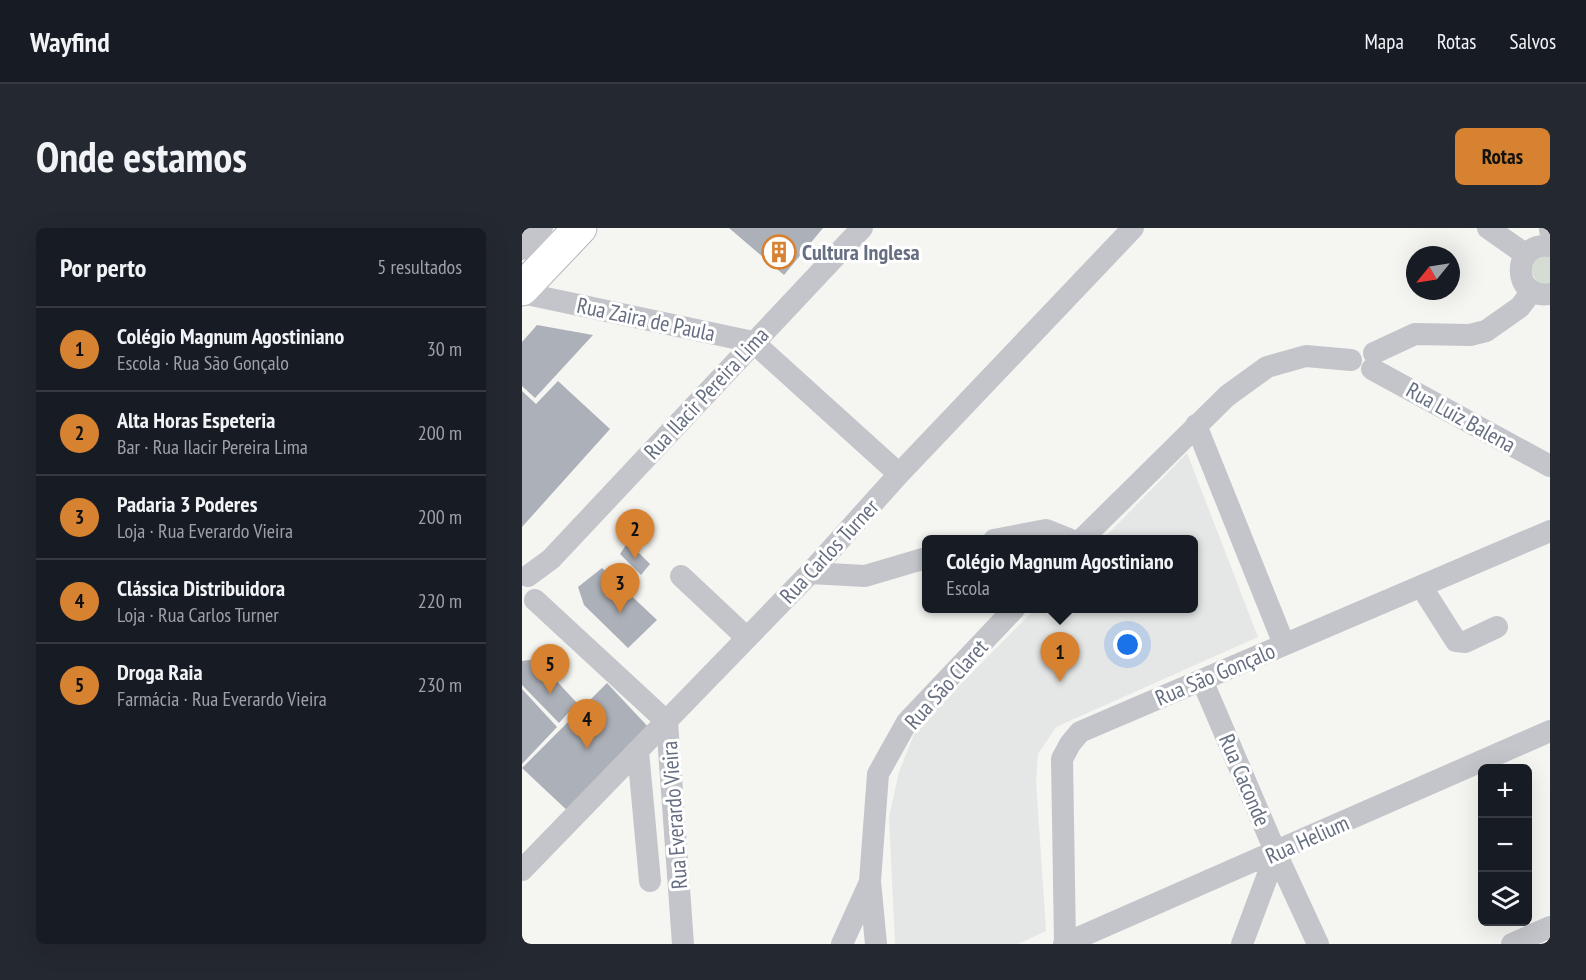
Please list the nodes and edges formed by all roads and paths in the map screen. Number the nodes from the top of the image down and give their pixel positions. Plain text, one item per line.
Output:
1 (542, 228) edge
2 (580, 228) edge
3 (861, 228) edge
4 (1133, 228) edge
5 (1488, 228) edge
6 (1550, 246) edge
7 (522, 249) edge
8 (1525, 254) junction
9 (522, 291) edge
10 (1541, 293) edge
11 (753, 342) junction
12 (1373, 361) junction
13 (1197, 425) junction
14 (1550, 466) edge
15 (899, 474) junction
16 (1550, 531) edge
17 (1020, 535) edge
18 (1058, 535) edge
19 (1086, 535) edge
20 (922, 559) edge
21 (810, 573) junction
22 (681, 576) dead end
23 (1421, 586) junction
24 (528, 588) edge
25 (1012, 613) edge
26 (1497, 627) dead end
27 (747, 638) junction
28 (1284, 644) junction
29 (1202, 680) junction
30 (667, 722) junction
31 (1550, 731) edge
32 (638, 752) junction
33 (1276, 853) junction
34 (522, 870) edge
35 (870, 880) junction
36 (650, 881) dead end
37 (1550, 927) edge
38 (683, 944) edge
39 (842, 944) edge
40 (876, 944) edge
41 (1064, 944) edge
42 (1242, 944) edge
43 (1318, 944) edge
44 (1512, 944) edge

1 - 7 street
2 - 9 highway
3 - 11 street, Rua Ilacir Pereira Lima
4 - 15 street, Rua Carlos Turner
5 - 8 street
6 - 8 street
8 - 10 street
9 - 11 street, Rua Zaira de Paula
10 - 12 street
11 - 15 street
11 - 24 street, Rua Ilacir Pereira Lima
12 - 13 street
12 - 14 street, Rua Luiz Balena
13 - 19 street
13 - 28 street
15 - 21 street, Rua Carlos Turner
16 - 23 street, Rua São Gonçalo
17 - 18 street
20 - 21 street
21 - 27 street, Rua Carlos Turner
22 - 27 street
23 - 26 street
23 - 28 street, Rua São Gonçalo
24 - 30 street, Rua Everardo Vieira
25 - 35 street, Rua São Claret
27 - 30 street, Rua Carlos Turner
28 - 29 street, Rua São Gonçalo
29 - 33 street, Rua Caconde
29 - 41 street, Rua São Gonçalo
30 - 32 street, Rua Carlos Turner
30 - 38 street, Rua Everardo Vieira
31 - 33 street, Rua Helium
32 - 34 street, Rua Carlos Turner
32 - 36 street
33 - 41 street, Rua Helium
33 - 42 street
33 - 43 street, Rua Caconde
35 - 39 street
35 - 40 street, Rua São Claret
37 - 44 street

